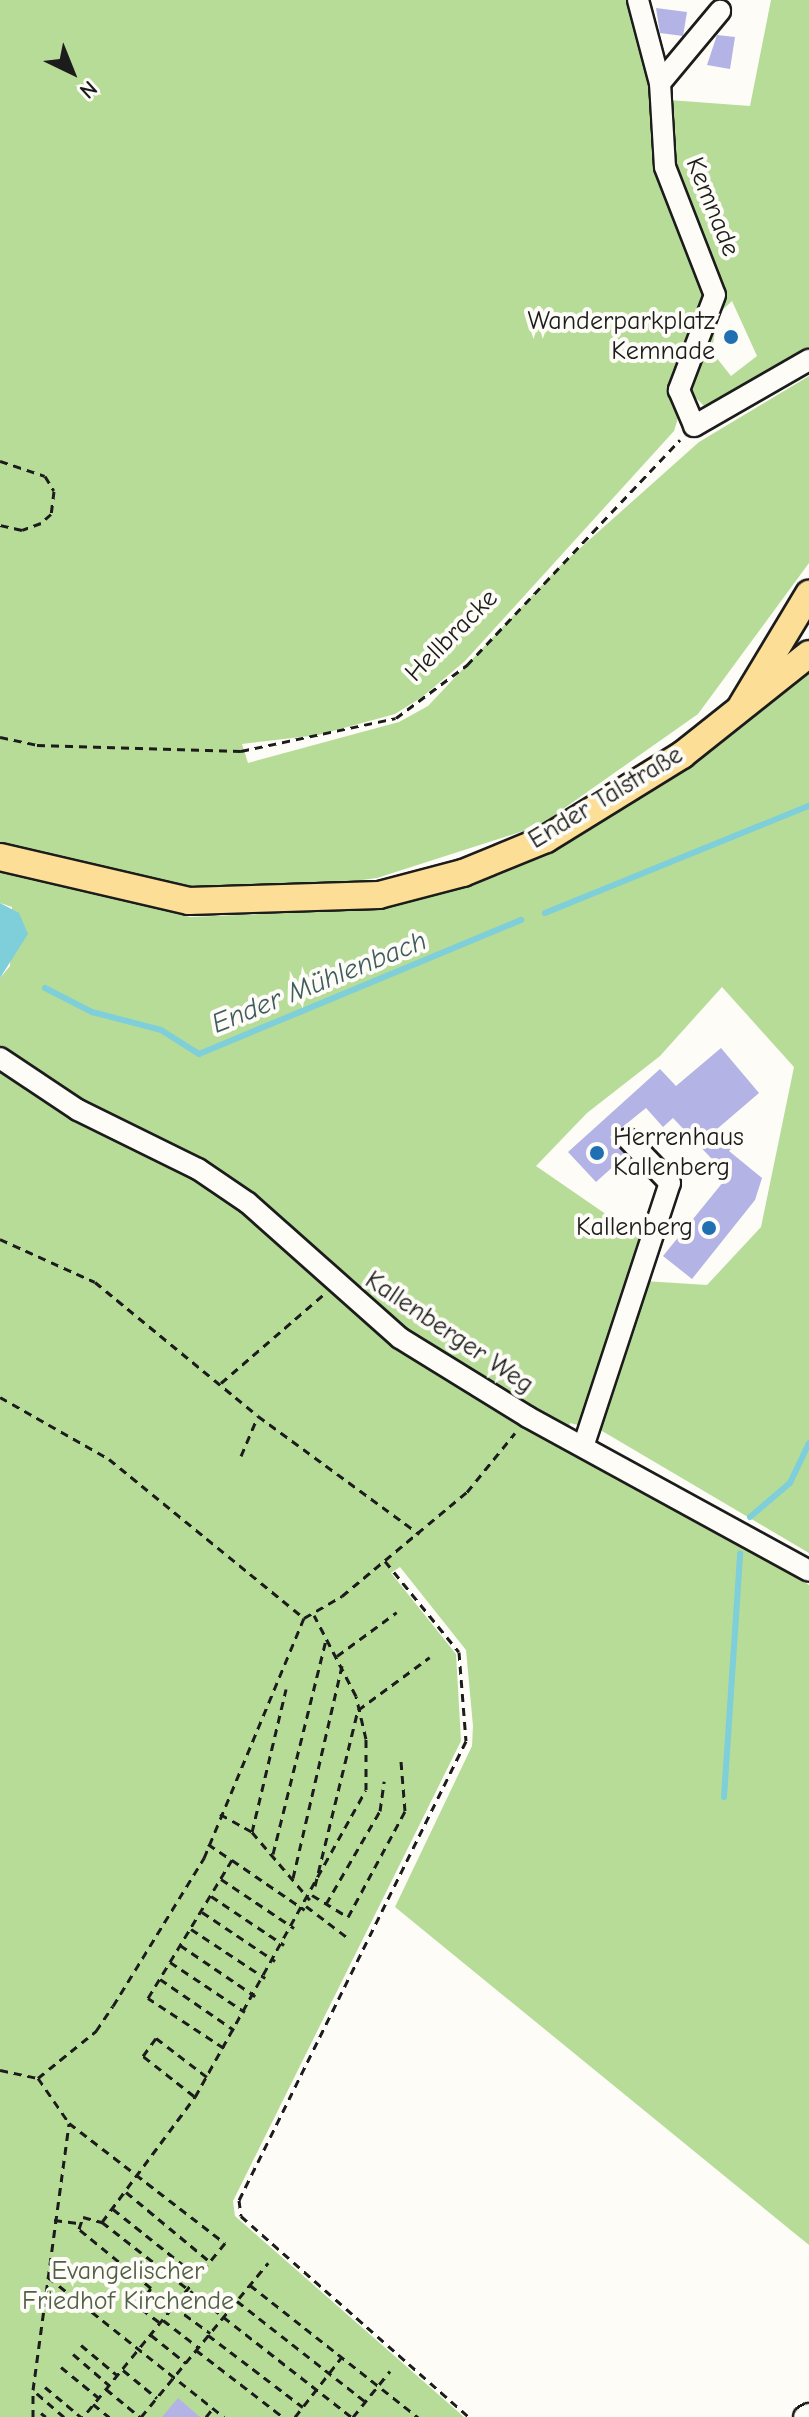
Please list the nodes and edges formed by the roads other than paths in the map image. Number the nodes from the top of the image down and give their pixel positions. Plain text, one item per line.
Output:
1 (638, 0) edge
2 (720, 11) dead end
3 (660, 83) junction
4 (809, 360) edge
5 (809, 594) edge
6 (809, 654) edge
7 (739, 712) junction
8 (0, 857) edge
9 (0, 1058) edge
10 (628, 1139) dead end
11 (584, 1444) junction
12 (809, 1571) edge

1 - 3 street, Kemnade
2 - 3 street
3 - 4 street, Kemnade
5 - 7 main road
6 - 7 main road, Ender Talstraße
7 - 8 main road, Ender Talstraße
9 - 11 street, Kallenberger Weg
10 - 11 street
11 - 12 street, Kallenberger Weg

